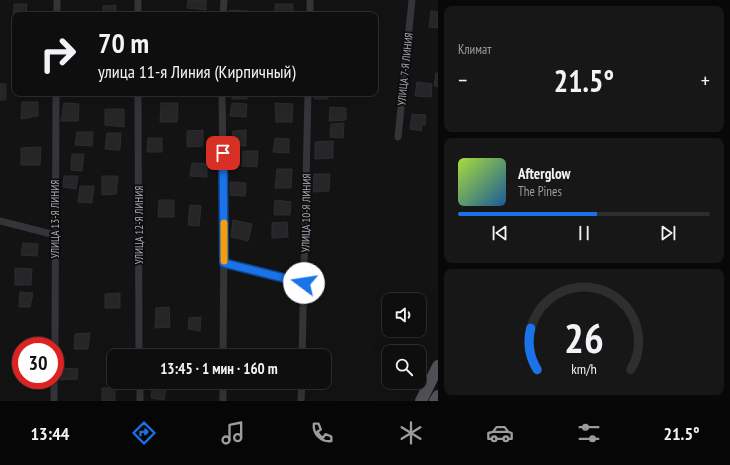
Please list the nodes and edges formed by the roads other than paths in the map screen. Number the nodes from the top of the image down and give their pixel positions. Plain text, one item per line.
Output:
1 (57, 0) edge
2 (138, 0) edge
3 (224, 0) edge
4 (310, 0) edge
5 (412, 0) edge
6 (57, 12) edge
7 (138, 12) edge
8 (224, 12) edge
9 (310, 12) edge
10 (56, 96) edge
11 (138, 96) edge
12 (222, 96) edge
13 (308, 96) edge
14 (398, 137) dead end
15 (0, 221) edge
16 (55, 235) junction
17 (224, 263) junction
18 (304, 283) junction
19 (55, 337) edge
20 (140, 349) edge
21 (223, 349) edge
22 (302, 349) edge
23 (438, 366) edge
24 (54, 389) edge
25 (140, 389) edge
26 (223, 389) edge
27 (302, 389) edge
28 (438, 396) edge
29 (54, 401) edge
30 (140, 401) edge
31 (223, 401) edge
32 (301, 401) edge
33 (421, 401) edge
34 (435, 401) edge

1 - 6 street
2 - 7 street
3 - 8 street
4 - 9 street
5 - 14 street, УЛИЦА 7-Я ЛИНИЯ
10 - 16 street, УЛИЦА 13-Я ЛИНИЯ
11 - 20 street, УЛИЦА 12-Я ЛИНИЯ
12 - 17 street
13 - 18 street, УЛИЦА 10-Я ЛИНИЯ
15 - 16 street
16 - 19 street, УЛИЦА 13-Я ЛИНИЯ
17 - 18 street
17 - 21 street
18 - 22 street, УЛИЦА 10-Я ЛИНИЯ
23 - 33 main road
24 - 29 street
25 - 30 street
26 - 31 street
27 - 32 street
28 - 34 main road

